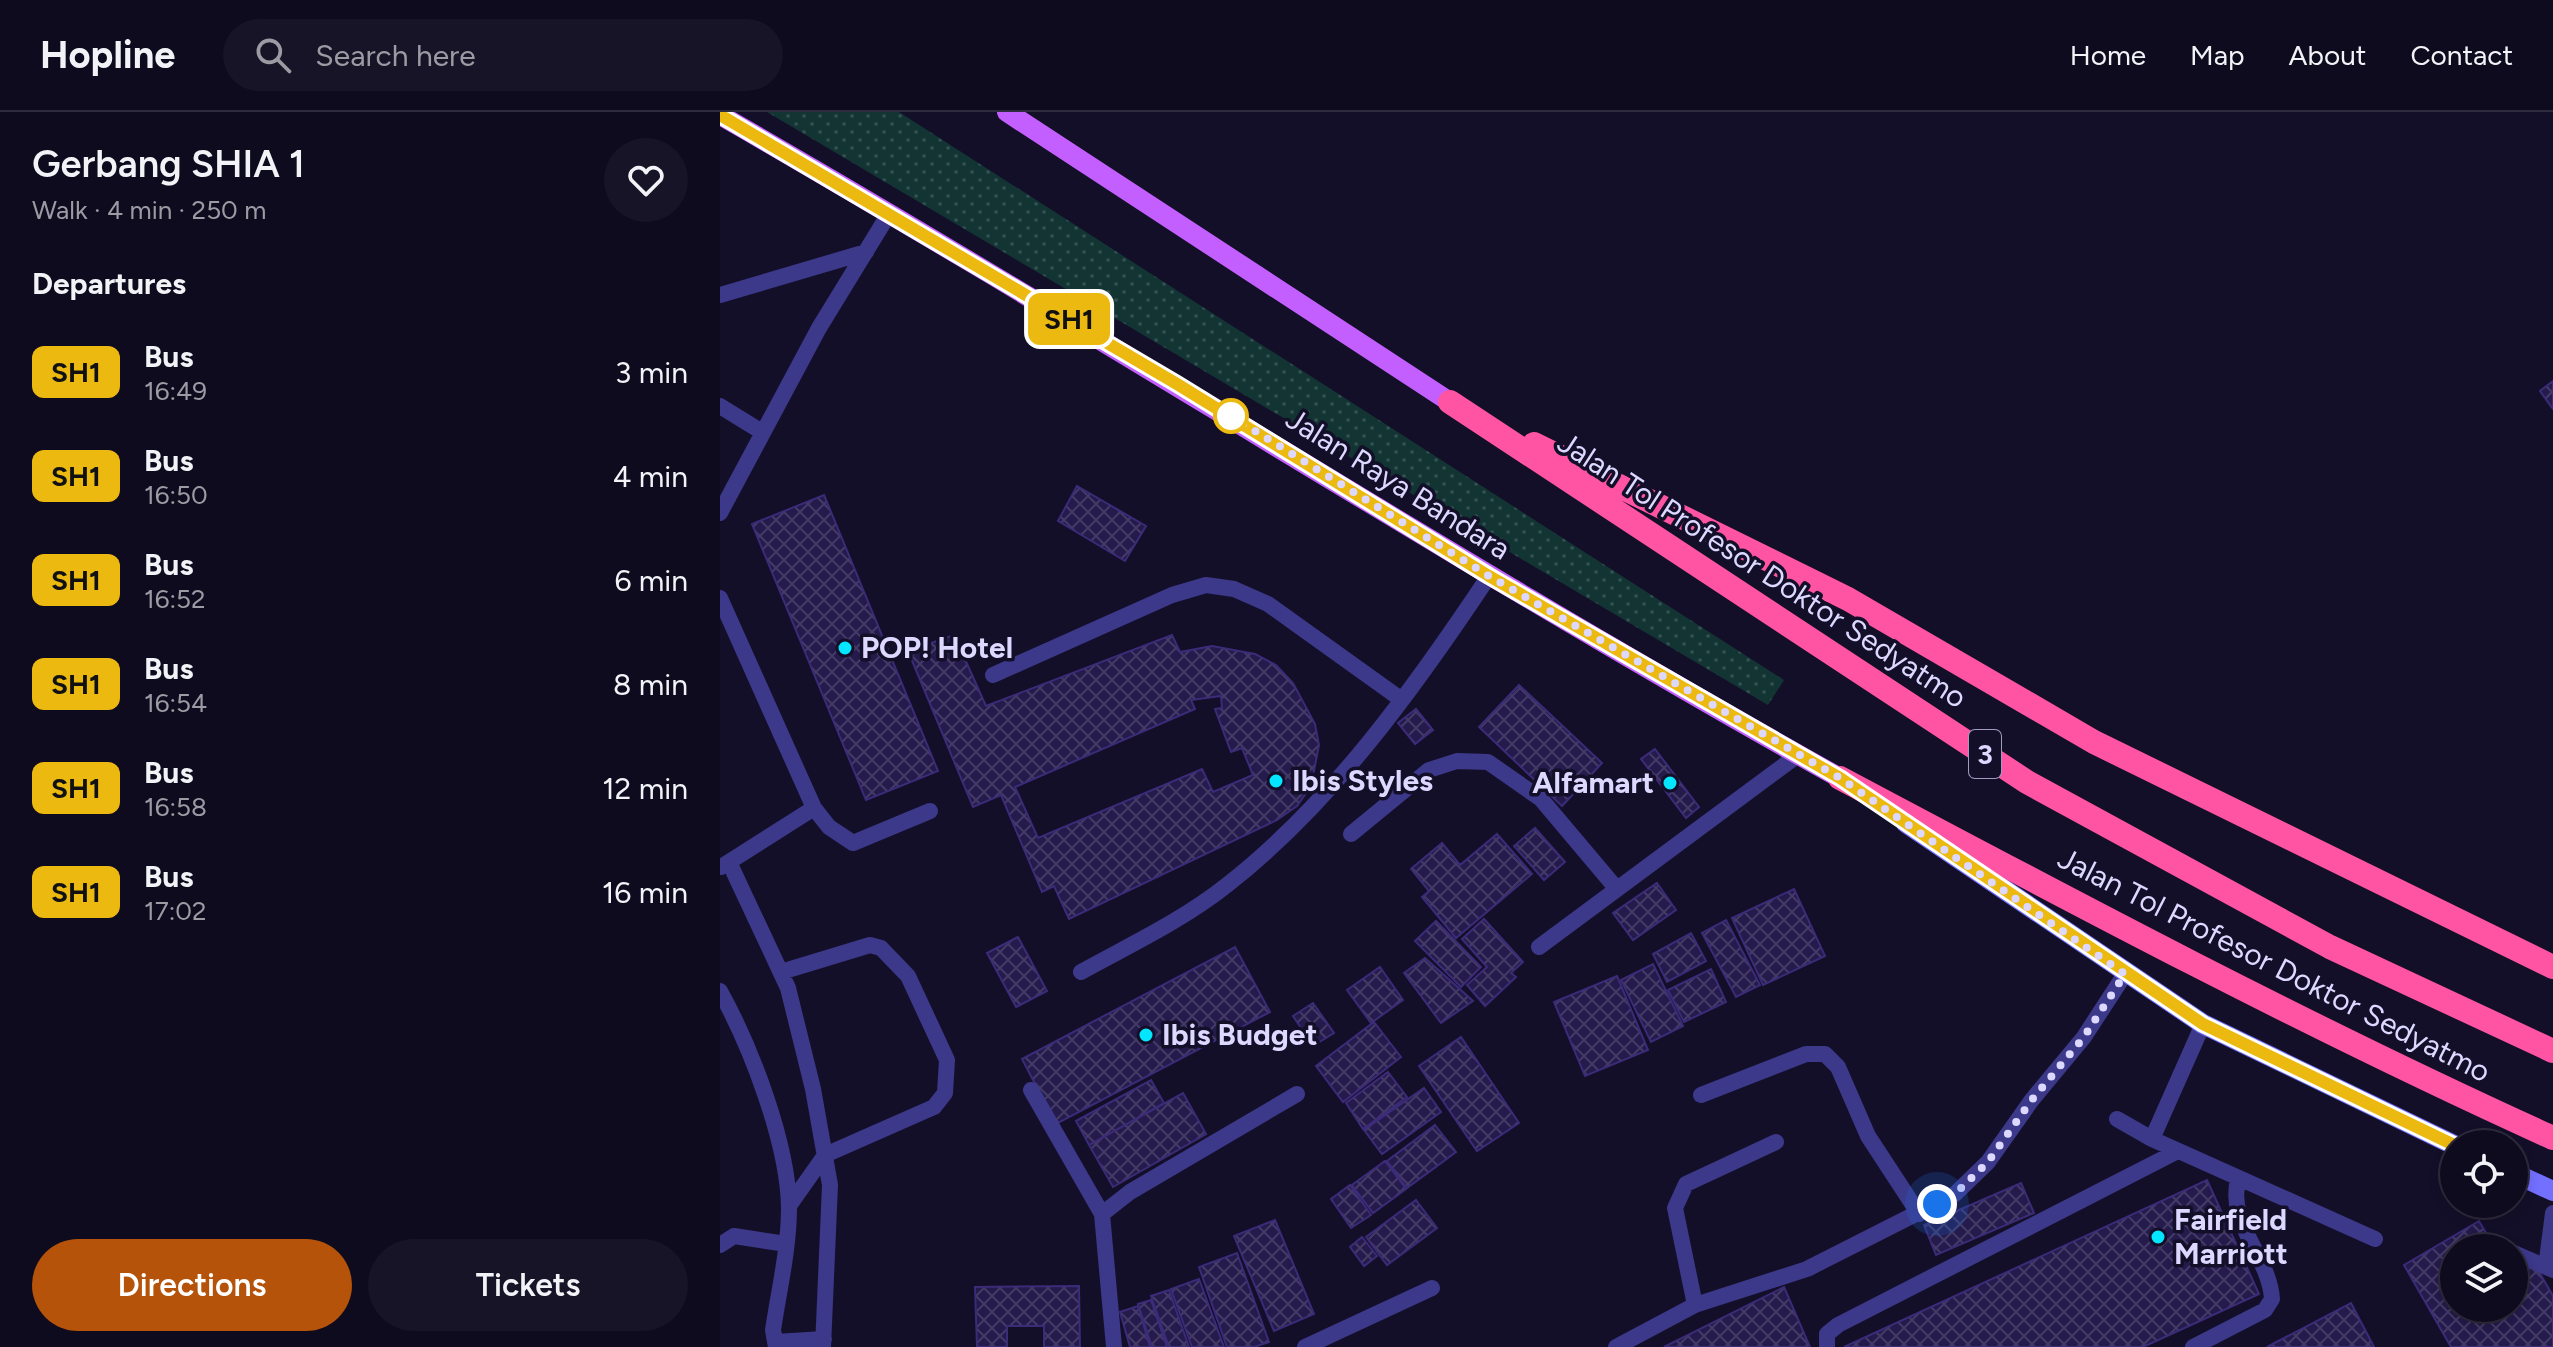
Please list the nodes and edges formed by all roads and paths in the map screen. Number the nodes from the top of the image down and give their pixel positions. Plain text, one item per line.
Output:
1 (1007, 112) edge
2 (720, 115) edge
3 (890, 212) junction
4 (866, 252) junction
5 (720, 295) edge
6 (1450, 402) junction
7 (720, 406) edge
8 (762, 432) junction
9 (720, 513) edge
10 (1489, 576) junction
11 (720, 598) edge
12 (993, 675) dead end
13 (1402, 700) junction
14 (1798, 755) junction
15 (1840, 778) junction
16 (814, 808) junction
17 (930, 811) dead end
18 (1351, 834) dead end
19 (724, 865) edge
20 (1616, 888) junction
21 (1539, 947) dead end
22 (2553, 967) edge
23 (781, 972) junction
24 (1081, 972) dead end
25 (2125, 974) junction
26 (720, 991) edge
27 (2203, 1024) junction
28 (2553, 1051) edge
29 (1031, 1090) dead end
30 (1297, 1094) dead end
31 (1701, 1095) dead end
32 (2117, 1119) dead end
33 (2440, 1138) edge
34 (2553, 1138) edge
35 (2152, 1139) junction
36 (1776, 1142) dead end
37 (2176, 1152) junction
38 (825, 1155) junction
39 (2528, 1179) edge
40 (2238, 1180) junction
41 (2553, 1191) edge
42 (789, 1206) junction
43 (2553, 1213) edge
44 (1102, 1214) junction
45 (1919, 1214) junction
46 (2375, 1239) dead end
47 (786, 1244) junction
48 (720, 1245) edge
49 (2528, 1259) edge
50 (2549, 1268) edge
51 (1432, 1288) dead end
52 (1695, 1305) junction
53 (824, 1343) edge
54 (775, 1344) edge
55 (1114, 1347) edge
56 (1305, 1347) edge
57 (1616, 1347) edge
58 (1827, 1347) edge
59 (2193, 1347) edge

1 - 6 main road
2 - 3 main road, Jalan Raya Bandara
3 - 4 lane
3 - 10 main road, Jalan Raya Bandara
4 - 5 lane
4 - 8 lane
6 - 22 highway
6 - 28 highway, Jalan Tol Profesor Doktor Sedyatmo / 3
7 - 8 lane
8 - 9 lane
10 - 13 lane
10 - 14 main road, Jalan Raya Bandara
11 - 16 lane
12 - 13 lane
13 - 24 lane
14 - 15 main road, Jalan Raya Bandara
14 - 20 lane
15 - 25 main road
15 - 34 highway, Jalan Tol Profesor Doktor Sedyatmo
16 - 17 lane
16 - 19 lane
18 - 20 lane
19 - 23 lane
20 - 21 lane
23 - 38 lane
23 - 38 lane
25 - 27 main road
25 - 45 lane
26 - 42 lane
27 - 33 main road
27 - 35 lane
29 - 44 lane
30 - 44 lane
31 - 45 lane
32 - 35 lane
35 - 37 lane
36 - 52 lane
37 - 40 lane
37 - 58 lane
38 - 42 lane
38 - 53 lane
39 - 41 main road
40 - 46 lane
40 - 59 lane
42 - 47 lane
43 - 50 lane
44 - 55 lane
45 - 52 lane
47 - 48 lane
47 - 54 lane
49 - 50 lane
51 - 56 lane
52 - 57 lane
53 - 54 lane

